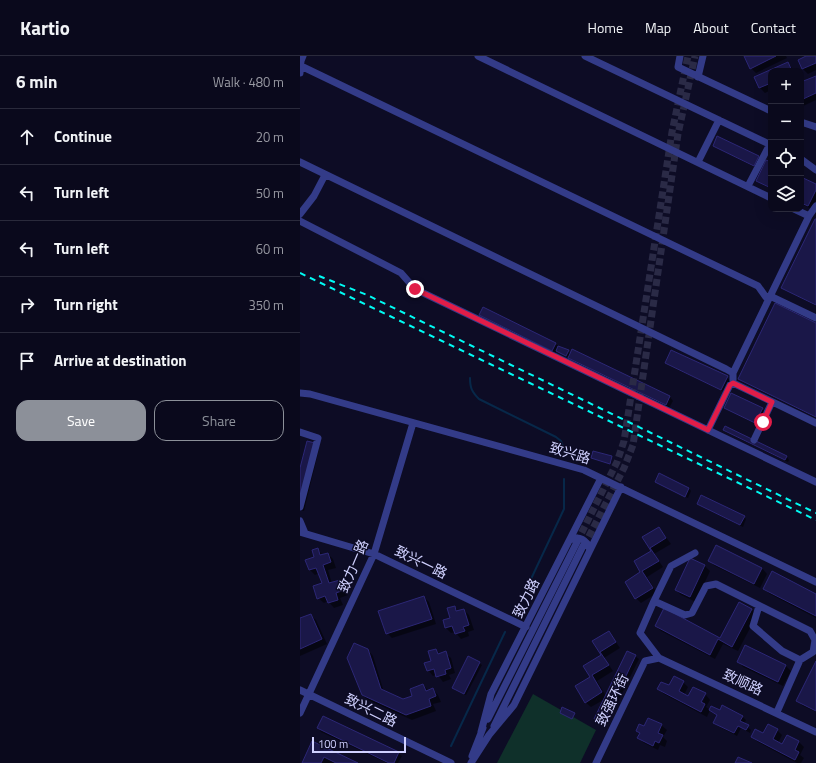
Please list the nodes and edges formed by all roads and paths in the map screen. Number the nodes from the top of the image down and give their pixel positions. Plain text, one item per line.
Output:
1 (303, 56) edge
2 (478, 56) edge
3 (585, 56) edge
4 (680, 56) edge
5 (703, 56) edge
6 (300, 69) edge
7 (698, 77) junction
8 (768, 110) edge
9 (719, 120) junction
10 (804, 123) edge
11 (816, 127) edge
12 (768, 143) edge
13 (768, 148) edge
14 (804, 161) edge
15 (300, 162) edge
16 (698, 162) junction
17 (816, 170) edge
18 (325, 175) junction
19 (748, 186) junction
20 (768, 196) edge
21 (815, 209) edge
22 (800, 212) edge
23 (300, 216) edge
24 (809, 216) junction
25 (769, 298) junction
26 (816, 318) edge
27 (733, 373) junction
28 (733, 383) junction
29 (300, 393) edge
30 (772, 402) junction
31 (413, 423) junction
32 (816, 423) edge
33 (708, 430) junction
34 (300, 432) edge
35 (754, 440) dead end
36 (601, 478) junction
37 (816, 482) edge
38 (621, 487) junction
39 (300, 506) edge
40 (300, 521) edge
41 (302, 532) edge
42 (573, 541) junction
43 (587, 548) junction
44 (695, 552) dead end
45 (374, 554) junction
46 (816, 582) edge
47 (654, 601) junction
48 (759, 606) junction
49 (526, 627) junction
50 (659, 658) junction
51 (800, 660) junction
52 (300, 690) edge
53 (310, 695) junction
54 (777, 712) junction
55 (300, 713) edge
56 (482, 732) junction
57 (816, 732) edge
58 (451, 763) edge
59 (470, 763) edge
60 (596, 763) edge

1 - 6 street
2 - 16 street
3 - 9 street
4 - 7 street
5 - 7 street
6 - 25 street
7 - 8 street
9 - 12 street
9 - 16 street
10 - 11 street
13 - 19 street
14 - 17 street
15 - 18 street
16 - 19 street
18 - 23 street
18 - 27 street
19 - 20 street
21 - 24 street
22 - 24 street
23 - 33 street
24 - 25 street
25 - 26 street
25 - 27 street
27 - 28 street
28 - 30 street
28 - 33 street
29 - 31 street, 致兴路
30 - 32 street
30 - 35 street
31 - 36 street, 致兴路
31 - 45 street, 致力一路
33 - 37 street
34 - 39 street
36 - 38 street, 致兴路
36 - 42 street, 致力路
38 - 43 street, 致力路
38 - 46 street, 致兴路
40 - 41 street
41 - 45 street, 致兴一路
42 - 43 street
42 - 49 street, 致力路
42 - 56 street, 致力路
43 - 59 street, 致力路
44 - 47 street
45 - 49 street, 致兴一路
45 - 53 street, 致力一路
47 - 48 street
47 - 50 street
48 - 51 street
48 - 51 street
49 - 56 street, 致力路
50 - 54 street, 致顺路
50 - 60 street, 致强环街
51 - 54 street
52 - 53 street, 致兴二路
53 - 55 street, 致力一路
53 - 58 street, 致兴二路
54 - 57 street, 致顺路
56 - 59 street, 致力路

